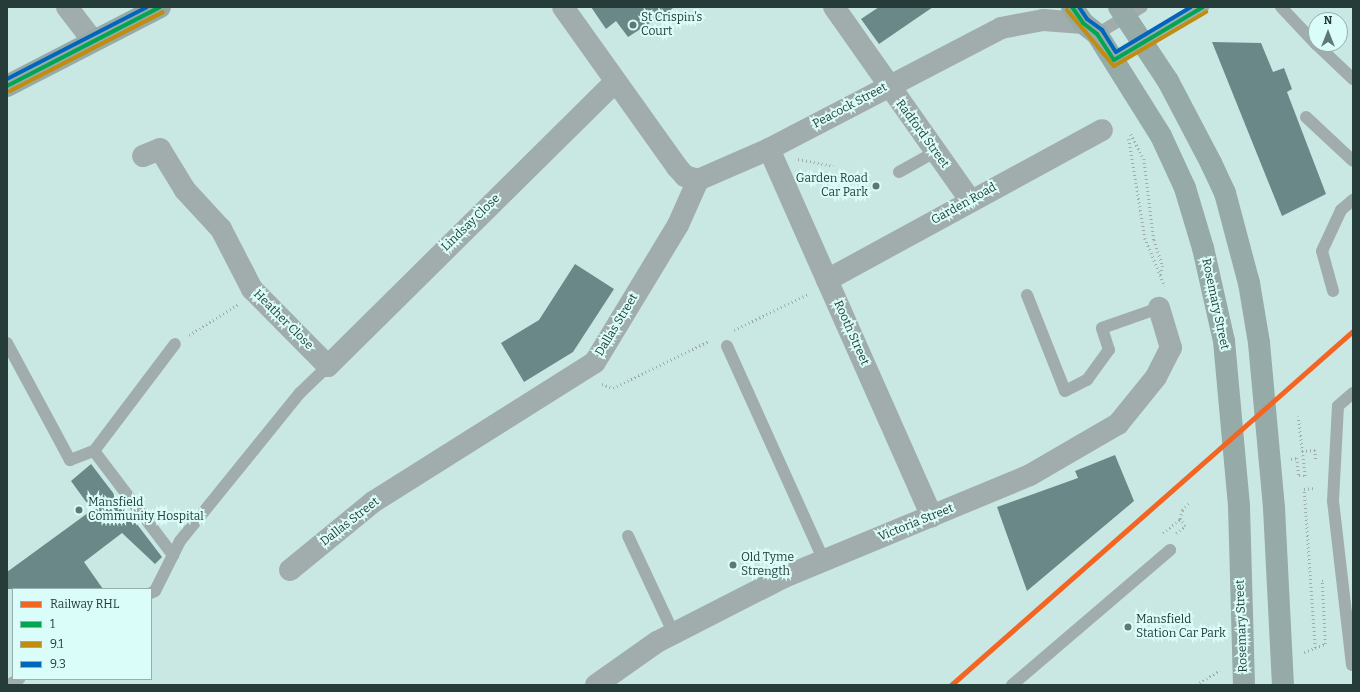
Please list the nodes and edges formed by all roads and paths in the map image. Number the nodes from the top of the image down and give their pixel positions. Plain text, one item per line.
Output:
1 (67, 7) edge
2 (160, 7) edge
3 (563, 7) edge
4 (834, 7) edge
5 (1018, 7) edge
6 (1203, 7) edge
7 (1281, 7) edge
8 (1129, 10) edge
9 (1084, 21) edge
10 (1001, 28) junction
11 (1308, 36) edge
12 (94, 41) junction
13 (1141, 43) junction
14 (1324, 52) edge
15 (1114, 60) junction
16 (1353, 79) edge
17 (615, 82) junction
18 (7, 86) edge
19 (888, 86) junction
20 (1306, 117) dead end
21 (1102, 130) dead end
22 (1129, 131) dead end
23 (1129, 139) dead end
24 (769, 149) junction
25 (935, 152) junction
26 (143, 156) dead end
27 (1353, 162) edge
28 (899, 172) dead end
29 (698, 180) junction
30 (970, 200) junction
31 (1353, 200) edge
32 (1160, 276) junction
33 (828, 282) junction
34 (1333, 291) dead end
35 (256, 293) junction
36 (1027, 296) dead end
37 (1162, 298) junction
38 (728, 332) dead end
39 (714, 339) dead end
40 (7, 343) edge
41 (175, 344) joint
42 (727, 346) dead end
43 (328, 366) junction
44 (574, 375) junction
45 (1353, 393) edge
46 (1298, 416) dead end
47 (94, 452) junction
48 (1297, 458) dead end
49 (1318, 488) dead end
50 (1190, 502) dead end
51 (932, 517) junction
52 (1175, 534) dead end
53 (628, 536) dead end
54 (1170, 550) dead end
55 (172, 555) junction
56 (824, 561) junction
57 (290, 570) dead end
58 (1323, 588) dead end
59 (152, 592) edge
60 (674, 634) junction
61 (1352, 665) edge
62 (1223, 669) dead end
63 (596, 685) edge
64 (1012, 685) edge
65 (1196, 685) edge
66 (1244, 685) edge
67 (1283, 685) edge

1 - 12 street
2 - 12 highway
3 - 17 street
4 - 19 street, Radford Street
5 - 10 street, Peacock Street
6 - 13 lane
7 - 11 lane
8 - 9 lane
8 - 13 highway
9 - 10 street, Peacock Street
9 - 15 highway, Rosemary Street
10 - 19 street, Peacock Street
12 - 18 highway
13 - 15 lane
13 - 67 highway
14 - 16 lane
15 - 66 highway, Rosemary Street
17 - 29 street
17 - 43 street, Lindsay Close
19 - 24 street, Peacock Street
19 - 25 street, Radford Street
20 - 27 lane
21 - 30 street, Garden Road
22 - 32 path
23 - 32 path
24 - 29 street, Peacock Street
24 - 33 street, Rooth Street
25 - 28 lane
25 - 30 street, Radford Street
26 - 35 street, Heather Close
29 - 44 street, Dallas Street
30 - 33 street, Garden Road
31 - 34 lane
32 - 37 path
33 - 38 path
33 - 51 street, Rooth Street
35 - 41 path
35 - 43 street, Heather Close
36 - 37 lane
37 - 51 street, Victoria Street
39 - 44 path
40 - 47 lane
41 - 47 lane
42 - 56 lane
43 - 55 lane
44 - 57 street, Dallas Street
45 - 61 lane
46 - 48 path
47 - 55 lane
49 - 58 path
50 - 52 path
51 - 56 street, Victoria Street
53 - 60 lane
54 - 64 lane
55 - 59 lane
56 - 60 street, Victoria Street
60 - 63 street, Victoria Street
62 - 65 path

